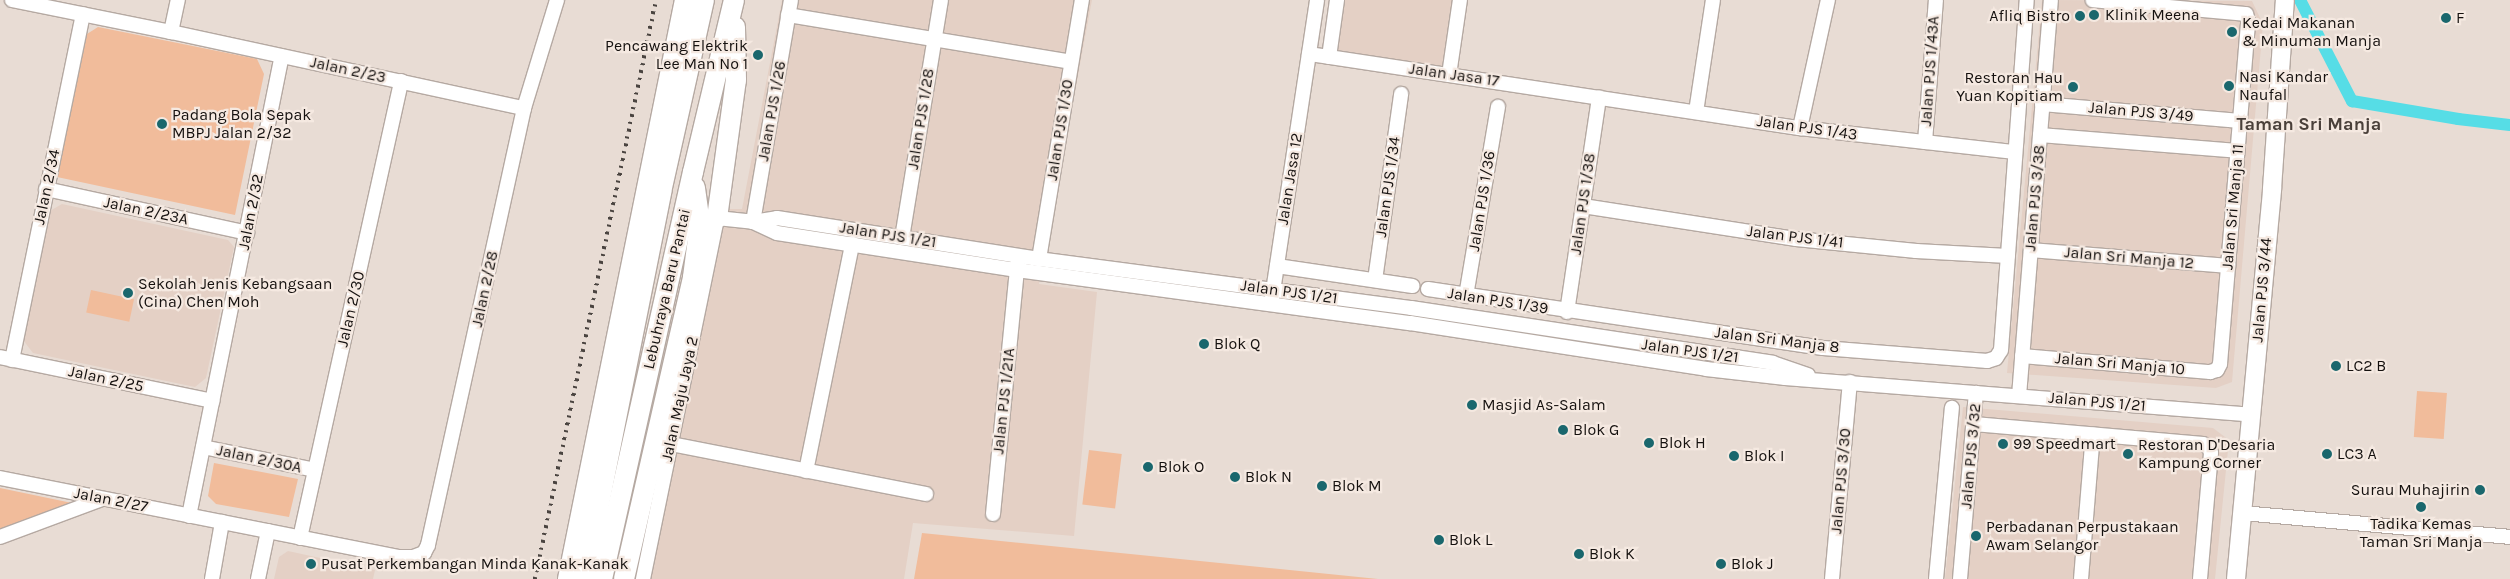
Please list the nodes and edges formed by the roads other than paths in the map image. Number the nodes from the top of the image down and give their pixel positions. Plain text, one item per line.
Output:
1 (12, 0) edge
2 (178, 0) edge
3 (557, 0) edge
4 (685, 0) edge
5 (704, 0) edge
6 (734, 0) edge
7 (791, 0) edge
8 (941, 0) edge
9 (1082, 0) edge
10 (1317, 0) edge
11 (1337, 0) edge
12 (1460, 0) edge
13 (1713, 0) edge
14 (1828, 0) edge
15 (1936, 0) edge
16 (2027, 0) edge
17 (2051, 0) edge
18 (2093, 0) edge
19 (2272, 0) edge
20 (2285, 0) edge
21 (83, 14) junction
22 (788, 15) junction
23 (2284, 20) junction
24 (171, 32) junction
25 (934, 40) junction
26 (1309, 54) junction
27 (282, 56) junction
28 (1329, 57) junction
29 (1071, 62) junction
30 (1449, 75) junction
31 (401, 81) junction
32 (1401, 94) dead end
33 (1599, 97) junction
34 (2042, 104) junction
35 (1498, 107) dead end
36 (524, 108) junction
37 (1696, 112) junction
38 (2240, 120) junction
39 (1800, 128) junction
40 (2040, 136) junction
41 (1925, 142) junction
42 (2237, 151) junction
43 (2015, 152) junction
44 (693, 172) junction
45 (46, 189) junction
46 (1583, 206) junction
47 (717, 218) junction
48 (753, 222) junction
49 (246, 233) junction
50 (902, 238) junction
51 (852, 244) junction
52 (2031, 250) junction
53 (2008, 256) junction
54 (1039, 259) junction
55 (1018, 263) junction
56 (1277, 266) junction
57 (2228, 266) junction
58 (1374, 280) junction
59 (1413, 286) dead end
60 (1428, 289) dead end
61 (1273, 290) junction
62 (1466, 296) junction
63 (1271, 304) junction
64 (1567, 312) junction
65 (2022, 356) junction
66 (6, 358) edge
67 (1987, 361) joint
68 (2217, 370) joint
69 (1823, 380) junction
70 (1850, 382) junction
71 (1976, 393) junction
72 (2019, 396) junction
73 (212, 401) junction
74 (1952, 408) dead end
75 (2251, 415) junction
76 (1974, 424) junction
77 (2094, 434) junction
78 (671, 444) junction
79 (203, 448) junction
80 (315, 470) junction
81 (806, 471) junction
82 (0, 478) edge
83 (926, 494) dead end
84 (103, 498) junction
85 (2242, 512) junction
86 (993, 514) dead end
87 (189, 516) junction
88 (222, 522) junction
89 (268, 531) junction
90 (0, 537) edge
91 (2510, 537) edge
92 (300, 538) junction
93 (399, 557) joint
94 (212, 579) edge
95 (258, 579) edge
96 (568, 579) edge
97 (584, 579) edge
98 (602, 579) edge
99 (624, 579) edge
100 (643, 579) edge
101 (1832, 579) edge
102 (1936, 579) edge
103 (1960, 579) edge
104 (2081, 579) edge
105 (2200, 579) edge
106 (2236, 579) edge

1 - 21 street, Jalan 2/23
2 - 24 street
3 - 36 street, Jalan 2/28
4 - 96 highway
5 - 97 highway, Lebuhraya Baru Pantai
6 - 44 highway, Lebuhraya Baru Pantai
6 - 47 highway
7 - 22 street, Jalan PJS 1/26
8 - 25 street, Jalan PJS 1/28
9 - 29 street, Jalan PJS 1/30
10 - 26 street, Jalan Jasa 12
11 - 28 street
12 - 30 street
13 - 37 street
14 - 39 street
15 - 41 street, Jalan PJS 1/43A
16 - 43 street, Jalan PJS 3/38
17 - 34 street, Jalan PJS 3/38
18 - 38 street, Jalan Sri Manja 11
19 - 23 main road
20 - 23 main road, Jalan PJS 3/44
21 - 24 street, Jalan 2/23
21 - 45 street, Jalan 2/34
22 - 25 street
22 - 48 street, Jalan PJS 1/26
23 - 75 main road, Jalan PJS 3/44
24 - 27 street, Jalan 2/23
25 - 29 street
25 - 50 street, Jalan PJS 1/28
26 - 28 street, Jalan Jasa 17
26 - 56 street, Jalan Jasa 12
27 - 31 street, Jalan 2/23
27 - 49 street, Jalan 2/32
28 - 30 street, Jalan Jasa 17
29 - 54 street, Jalan PJS 1/30
30 - 33 street, Jalan Jasa 17
31 - 36 street, Jalan 2/23
31 - 80 street, Jalan 2/30
32 - 58 street, Jalan PJS 1/34
33 - 37 street, Jalan PJS 1/43
33 - 46 street, Jalan PJS 1/38
34 - 38 street, Jalan PJS 3/49
34 - 40 street, Jalan PJS 3/38
35 - 62 street, Jalan PJS 1/36
36 - 93 street, Jalan 2/28
37 - 39 street, Jalan PJS 1/43
38 - 42 street, Jalan Sri Manja 11
39 - 41 street, Jalan PJS 1/43
40 - 42 street, Jalan PJS 3/49
40 - 52 street, Jalan PJS 3/38
41 - 43 street, Jalan PJS 1/43
42 - 57 street, Jalan Sri Manja 11
43 - 53 street, Jalan PJS 3/38
44 - 98 highway, Lebuhraya Baru Pantai
44 - 99 highway
45 - 49 street, Jalan 2/23A
45 - 66 street, Jalan 2/34
46 - 53 street, Jalan PJS 1/41
46 - 64 street, Jalan PJS 1/38
47 - 48 street, Jalan PJS 1/21
47 - 78 street, Jalan Maju Jaya 2
48 - 50 street, Jalan PJS 1/21
48 - 51 street, Jalan PJS 1/21
49 - 73 street, Jalan 2/32
50 - 55 street, Jalan PJS 1/21
51 - 55 street, Jalan PJS 1/21
51 - 81 street
52 - 57 street, Jalan Sri Manja 12
52 - 65 street, Jalan PJS 3/38
53 - 67 street, Jalan PJS 3/38
54 - 55 street, Jalan PJS 1/21
54 - 61 street, Jalan PJS 1/21
55 - 63 street, Jalan PJS 1/21
55 - 86 street, Jalan PJS 1/21A
56 - 58 street
56 - 61 street, Jalan Jasa 12
57 - 68 street, Jalan Sri Manja 11
58 - 59 street
60 - 62 street, Jalan PJS 1/39
61 - 63 street, Jalan Jasa 12
61 - 69 street, Jalan PJS 1/21
62 - 64 street, Jalan PJS 1/39
63 - 69 street, Jalan PJS 1/21
64 - 67 street, Jalan Sri Manja 8
65 - 68 street, Jalan Sri Manja 10
65 - 72 street, Jalan PJS 3/38
66 - 73 street, Jalan 2/25
69 - 70 street, Jalan PJS 1/21
70 - 71 street, Jalan PJS 1/21
70 - 101 street, Jalan PJS 3/30
71 - 72 street, Jalan PJS 1/21
71 - 76 street, Jalan PJS 3/32
72 - 75 street, Jalan PJS 1/21
73 - 79 street, Jalan 2/32
74 - 102 street
75 - 85 main road, Jalan PJS 3/44
76 - 77 street
76 - 103 street, Jalan PJS 3/32
77 - 104 street
77 - 105 street
78 - 81 street
78 - 100 street, Jalan Maju Jaya 2
79 - 80 street, Jalan 2/30A
79 - 87 street, Jalan 2/32
80 - 92 street, Jalan 2/30
81 - 83 street
82 - 84 street, Jalan 2/27
84 - 87 street, Jalan 2/27
84 - 90 street
85 - 91 street
85 - 106 main road, Jalan PJS 3/44
87 - 88 street, Jalan 2/27
88 - 89 street, Jalan 2/27
88 - 94 street
89 - 92 street, Jalan 2/27
89 - 95 street
92 - 93 street, Jalan 2/27

